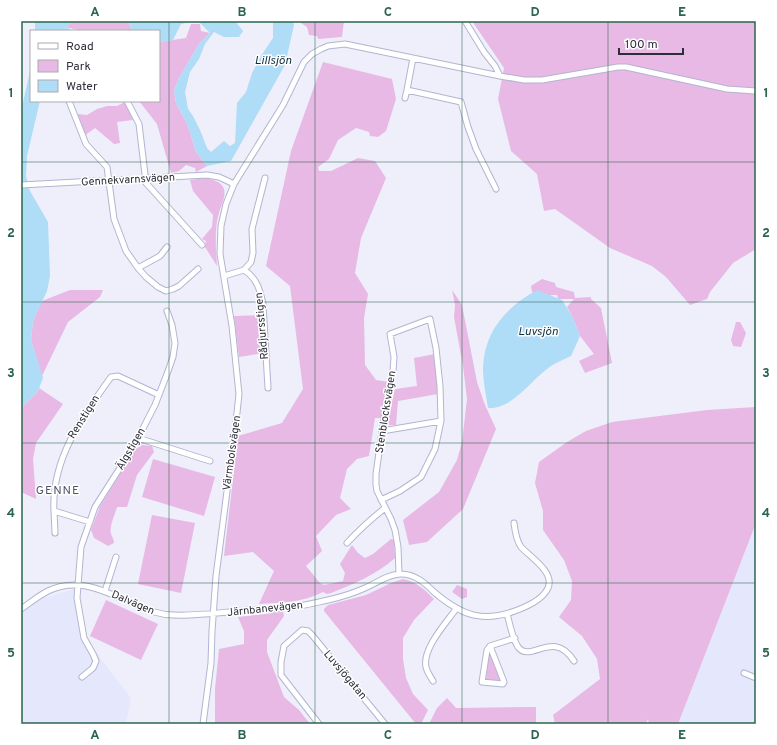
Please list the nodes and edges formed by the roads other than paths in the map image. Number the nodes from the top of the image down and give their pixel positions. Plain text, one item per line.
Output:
1 (465, 21) edge
2 (413, 58) junction
3 (500, 76) junction
4 (407, 90) junction
5 (756, 91) edge
6 (405, 98) dead end
7 (69, 102) edge
8 (128, 102) edge
9 (265, 178) dead end
10 (145, 180) junction
11 (109, 181) junction
12 (234, 184) junction
13 (21, 185) edge
14 (496, 189) dead end
15 (202, 245) dead end
16 (167, 247) dead end
17 (138, 268) junction
18 (198, 269) dead end
19 (244, 270) junction
20 (224, 276) junction
21 (167, 311) dead end
22 (268, 388) dead end
23 (159, 395) junction
24 (441, 421) junction
25 (382, 431) junction
26 (138, 438) junction
27 (210, 461) dead end
28 (381, 500) junction
29 (386, 508) junction
30 (54, 511) junction
31 (90, 522) junction
32 (514, 522) dead end
33 (55, 533) dead end
34 (347, 543) dead end
35 (116, 557) dead end
36 (399, 574) junction
37 (78, 585) junction
38 (105, 591) junction
39 (21, 609) edge
40 (456, 609) junction
41 (213, 614) junction
42 (507, 614) junction
43 (515, 638) junction
44 (490, 646) junction
45 (574, 661) dead end
46 (744, 673) dead end
47 (82, 677) dead end
48 (756, 678) edge
49 (433, 680) dead end
50 (203, 724) edge
51 (319, 724) edge
52 (385, 724) edge

1 - 3 street
2 - 3 street, Värmbolsvägen
2 - 4 street
2 - 12 street, Värmbolsvägen
3 - 5 street, Värmbolsvägen
4 - 6 street
4 - 14 street
7 - 11 street
8 - 10 street
9 - 19 street
10 - 11 street, Gennekvarnsvägen
10 - 12 street, Gennekvarnsvägen
10 - 15 street
11 - 13 street, Gennekvarnsvägen
11 - 17 street
12 - 20 street, Värmbolsvägen
16 - 17 street
17 - 18 street
19 - 20 street
19 - 22 street, Rådjursstigen
20 - 41 street, Värmbolsvägen
21 - 23 street, Älgstigen
23 - 26 street, Älgstigen
23 - 30 street, Renstigen
24 - 25 street
24 - 25 street, Stenblocksvägen
24 - 28 street, Stenblocksvägen
25 - 28 street, Stenblocksvägen
26 - 27 street
26 - 31 street, Älgstigen
28 - 29 street, Stenblocksvägen
29 - 34 street
29 - 36 street, Stenblocksvägen
30 - 31 street
30 - 33 street, Renstigen
31 - 37 street, Älgstigen
32 - 42 street
35 - 38 street
36 - 40 street
36 - 41 street, Järnbanevägen
37 - 38 street, Dalvägen
37 - 39 street, Dalvägen
37 - 47 street
38 - 41 street, Dalvägen
40 - 42 street
40 - 49 street
41 - 50 street, Värmbolsvägen
42 - 43 street
43 - 44 street
43 - 45 street
44 - 44 street
46 - 48 street
51 - 52 street, Luvsjögatan

